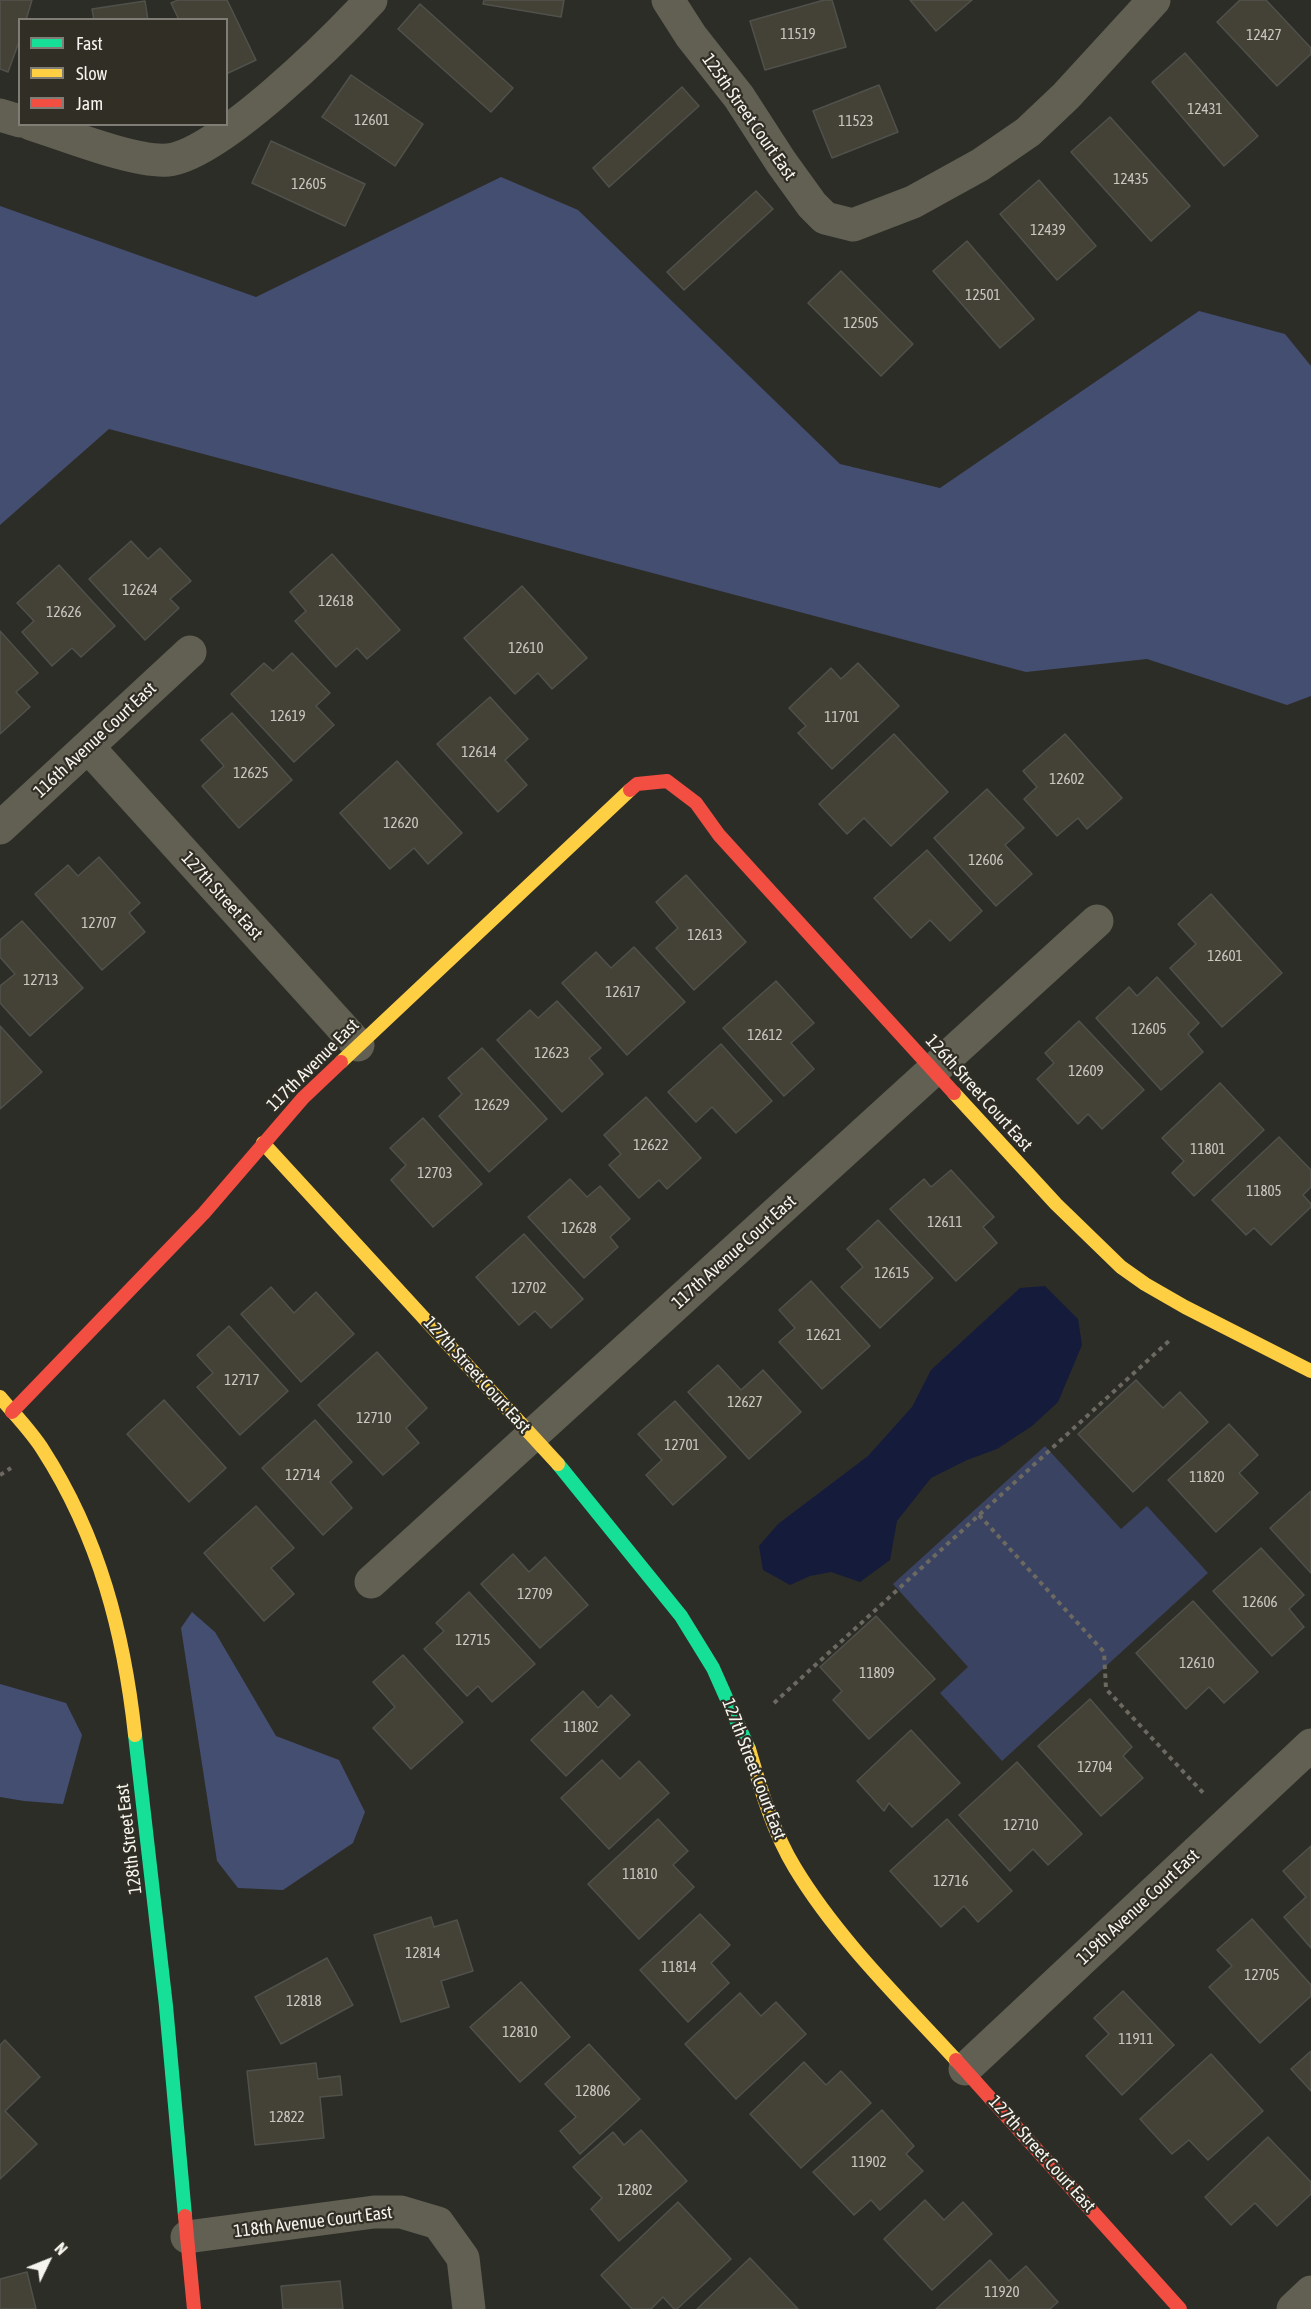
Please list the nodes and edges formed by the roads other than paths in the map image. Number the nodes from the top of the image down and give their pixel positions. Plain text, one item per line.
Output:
1 (371, 0) edge
2 (668, 0) edge
3 (1154, 0) edge
4 (0, 115) edge
5 (18, 120) edge
6 (38, 126) edge
7 (190, 652) dead end
8 (88, 747) junction
9 (667, 781) joint
10 (0, 828) edge
11 (1097, 921) dead end
12 (358, 1045) junction
13 (933, 1070) junction
14 (263, 1143) junction
15 (1311, 1371) edge
16 (0, 1397) edge
17 (12, 1412) junction
18 (532, 1436) junction
19 (371, 1582) dead end
20 (1311, 1745) edge
21 (965, 2069) junction
22 (187, 2237) junction
23 (1311, 2292) edge
24 (194, 2309) edge
25 (469, 2309) edge
26 (1180, 2309) edge
27 (1293, 2309) edge

1 - 6 street
2 - 3 street, 125th Street Court East
4 - 5 street
7 - 8 street, 116th Avenue Court East
8 - 10 street, 116th Avenue Court East
8 - 12 street, 127th Street East
9 - 12 street, 117th Avenue East
9 - 13 street, 126th Street Court East
11 - 13 street, 117th Avenue Court East
12 - 14 street, 117th Avenue East
13 - 15 street, 126th Street Court East
13 - 18 street, 117th Avenue Court East
14 - 17 street, 117th Avenue East
14 - 18 street, 127th Street Court East
16 - 17 street, 128th Street East
17 - 22 street, 128th Street East
18 - 19 street, 117th Avenue Court East
18 - 21 street, 127th Street Court East
20 - 21 street, 119th Avenue Court East
21 - 26 street, 127th Street Court East
22 - 24 street, 128th Street East
22 - 25 street, 118th Avenue Court East
23 - 27 street

